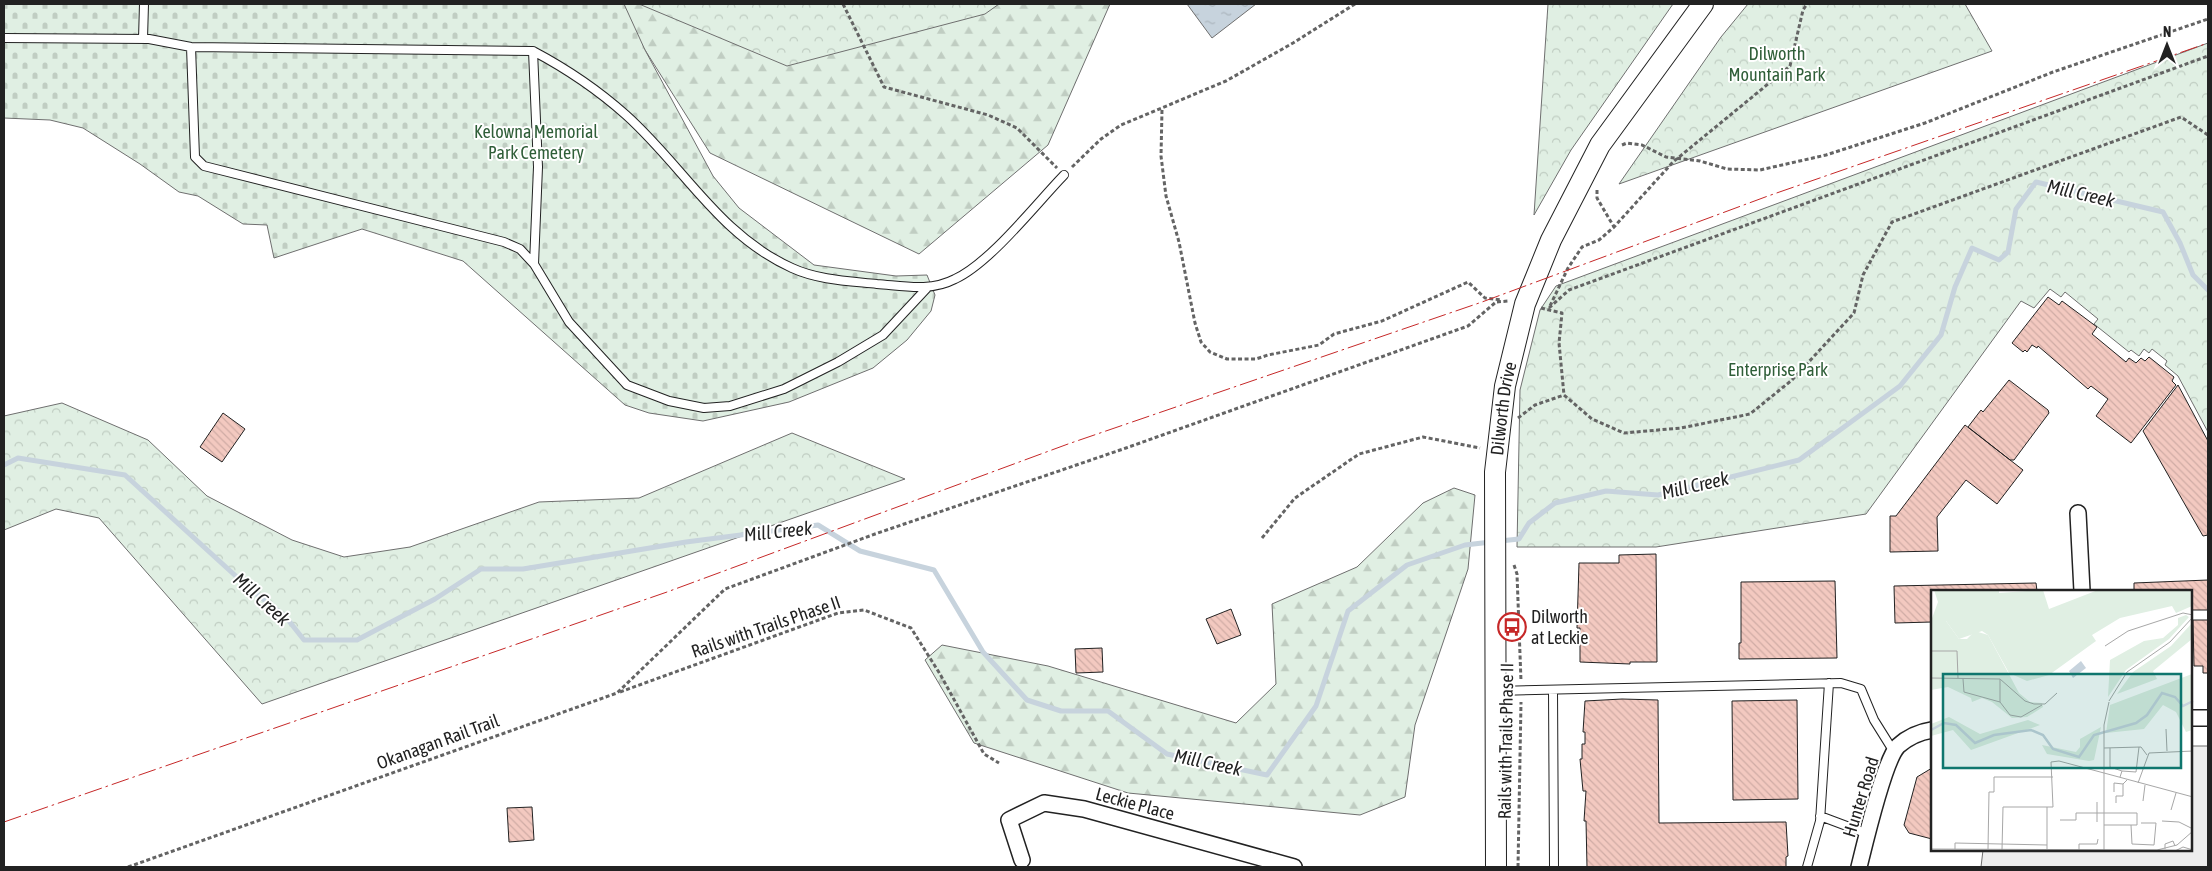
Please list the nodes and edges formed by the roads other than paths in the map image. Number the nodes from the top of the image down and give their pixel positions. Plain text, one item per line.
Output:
1 (144, 4) edge
2 (1703, 4) edge
3 (4, 38) edge
4 (144, 39) junction
5 (191, 47) junction
6 (533, 51) junction
7 (1064, 175) road end
8 (534, 264) junction
9 (927, 288) junction
10 (2078, 513) dead end
11 (2082, 590) edge
12 (1829, 684) junction
13 (1496, 690) junction
14 (1553, 690) junction
15 (2192, 718) edge
16 (2208, 718) edge
17 (1931, 730) edge
18 (1894, 752) junction
19 (1820, 816) junction
20 (1868, 834) junction
21 (1022, 864) edge
22 (1294, 867) edge
23 (1496, 867) edge
24 (1554, 867) edge
25 (1807, 867) edge
26 (1859, 867) edge

1 - 4 lane
2 - 13 main road, Dilworth Drive
3 - 4 lane
4 - 5 lane
5 - 6 lane
5 - 8 lane
6 - 8 lane
6 - 9 lane
7 - 9 lane
8 - 9 lane
10 - 11 street
12 - 14 lane
12 - 18 lane
12 - 19 lane
13 - 14 lane
13 - 23 main road, Dilworth Drive
14 - 24 lane
15 - 16 street
17 - 18 street, Hunter Road
18 - 20 street, Hunter Road
19 - 20 lane
19 - 25 lane
20 - 26 street, Hunter Road
21 - 22 street, Leckie Place

